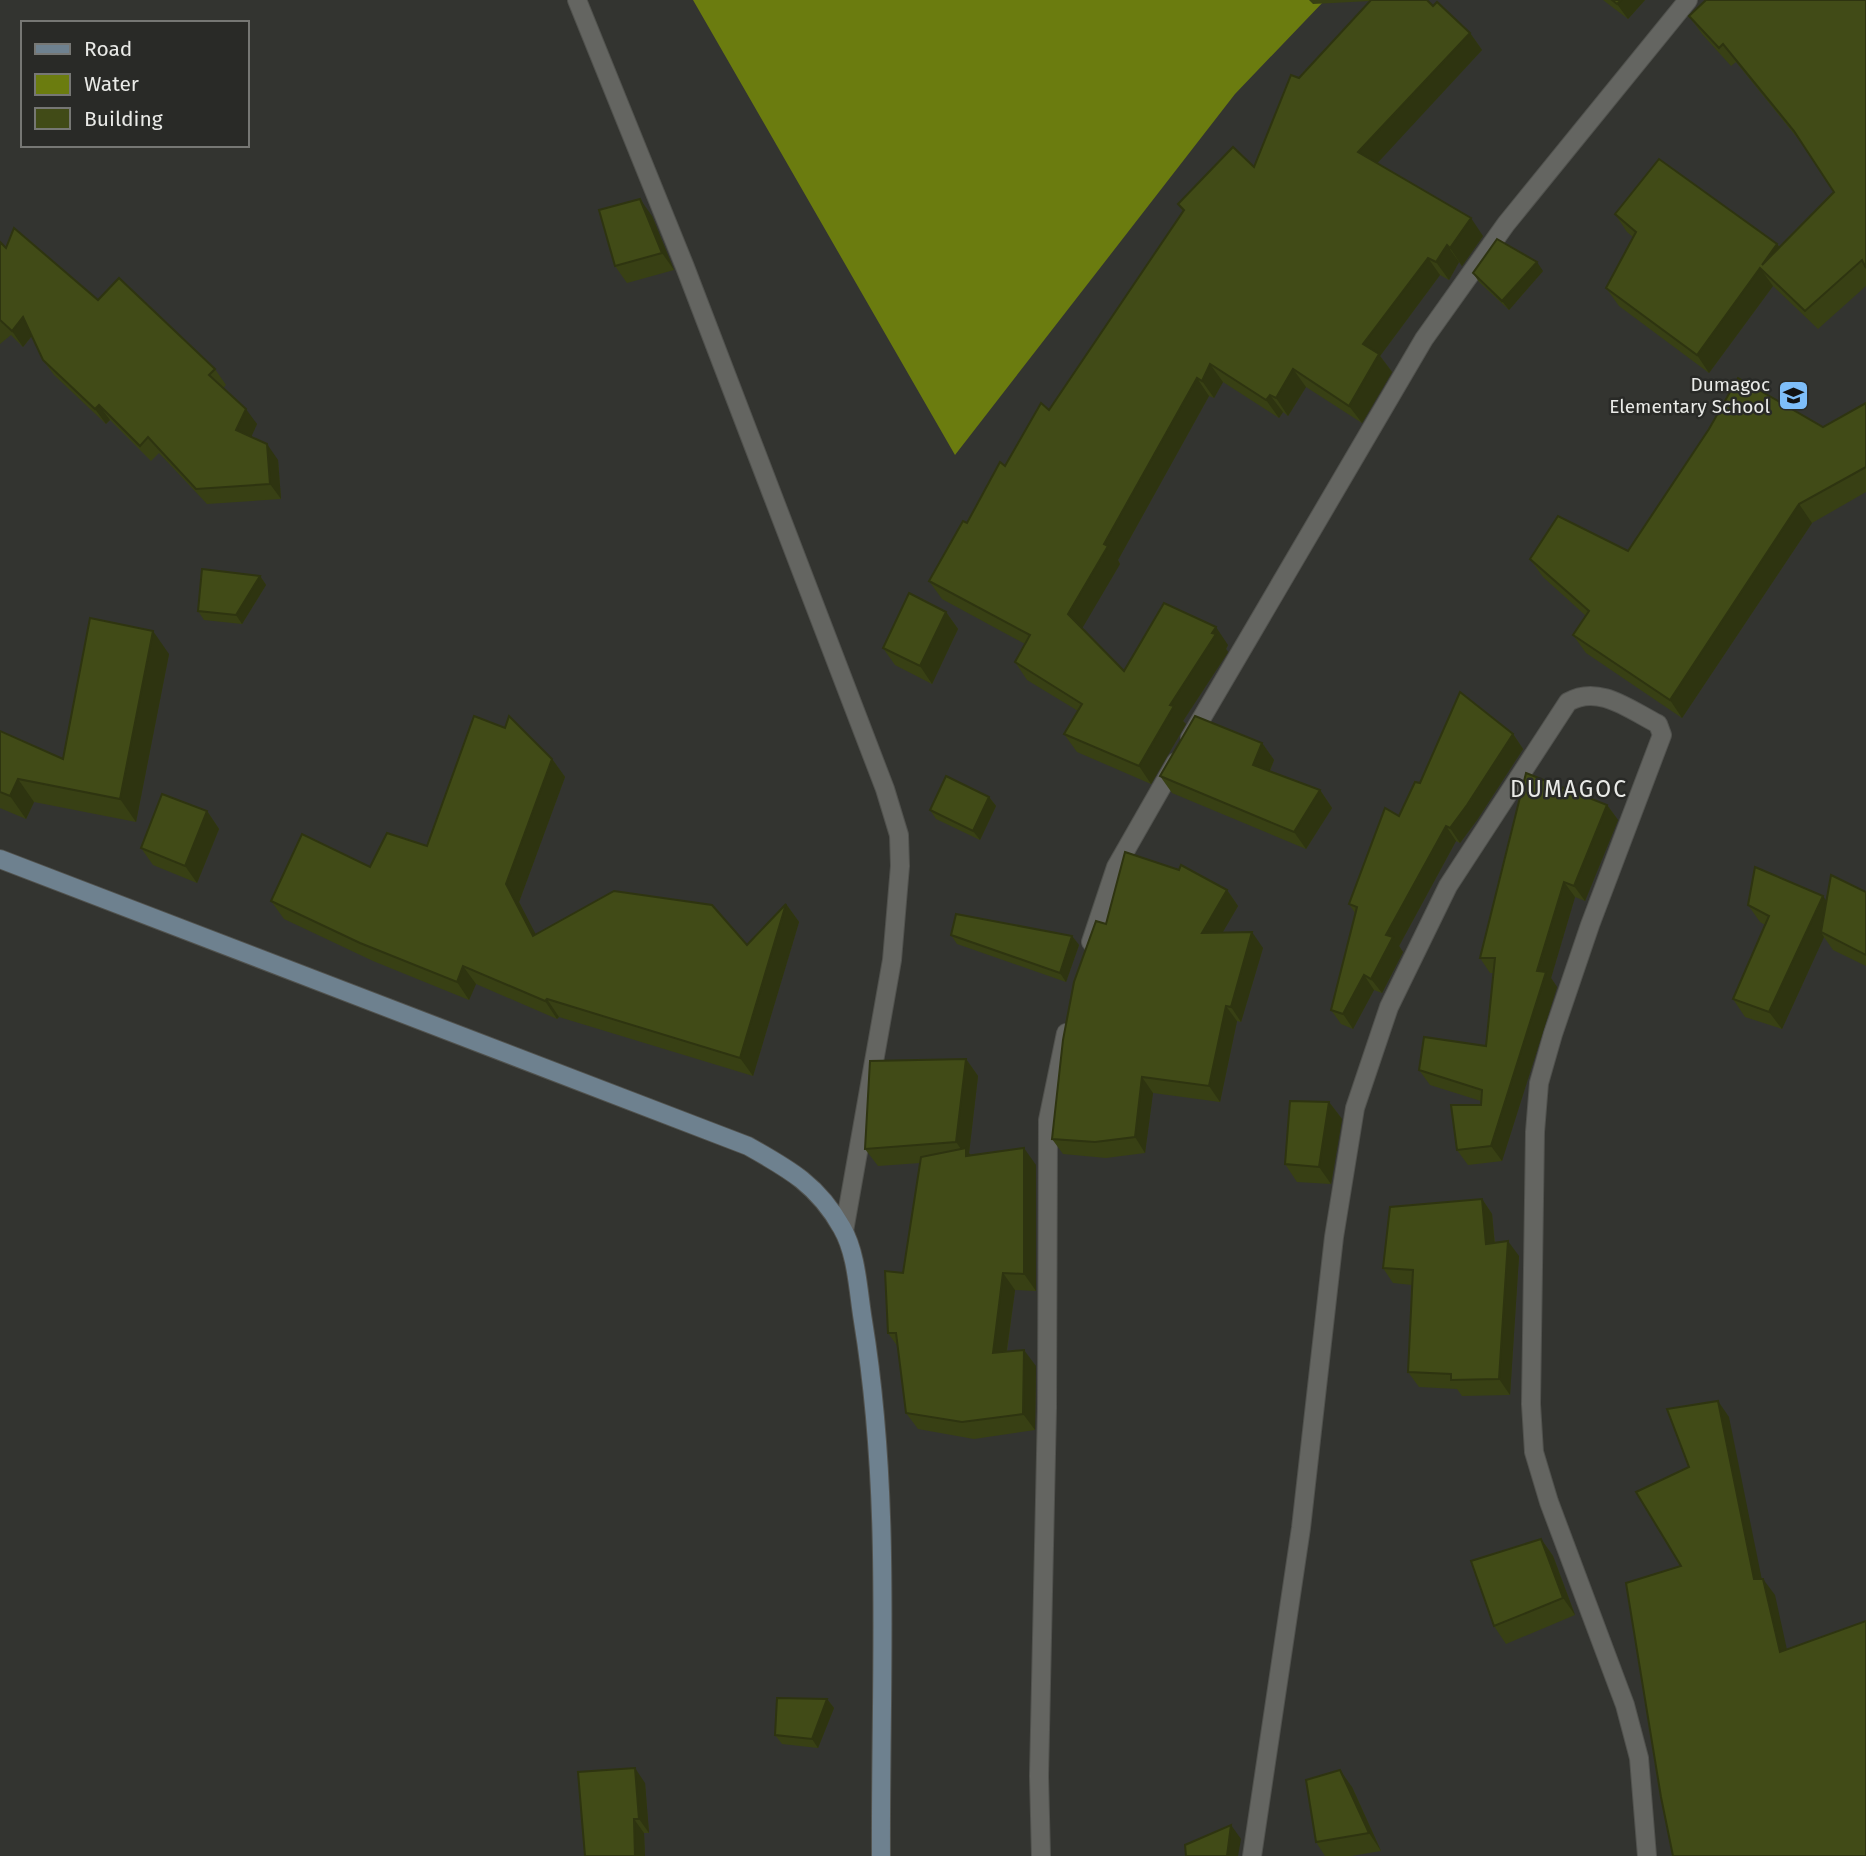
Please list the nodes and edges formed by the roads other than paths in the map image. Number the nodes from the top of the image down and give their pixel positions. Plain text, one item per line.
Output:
1 (577, 0) edge
2 (1688, 0) edge
3 (0, 859) edge
4 (1086, 957) edge
5 (1069, 1020) edge
6 (844, 1231) junction
7 (881, 1856) edge
8 (1041, 1856) edge
9 (1252, 1856) edge
10 (1647, 1856) edge

1 - 6 street
2 - 4 street
3 - 6 street
5 - 8 street
6 - 7 street
9 - 10 street

